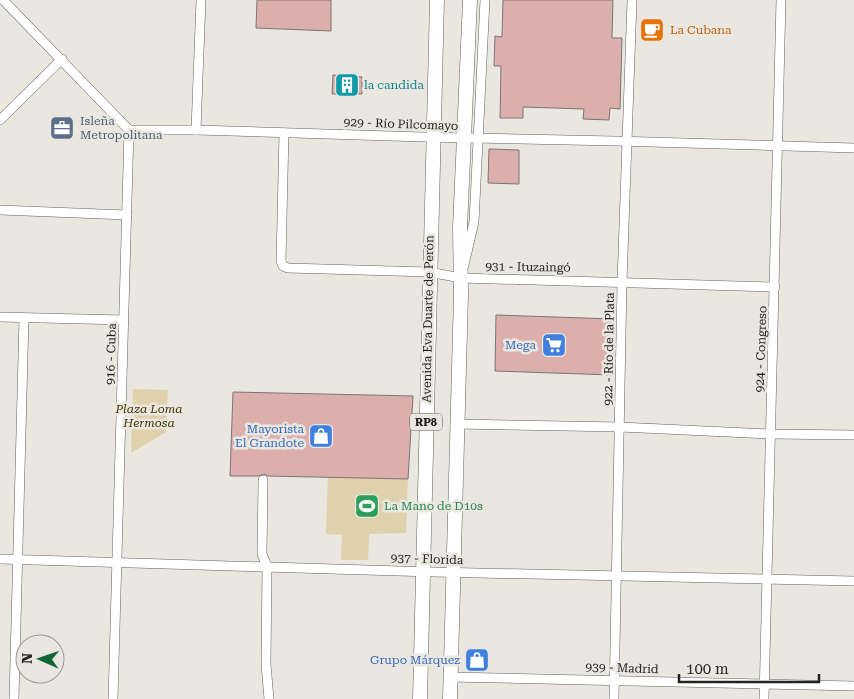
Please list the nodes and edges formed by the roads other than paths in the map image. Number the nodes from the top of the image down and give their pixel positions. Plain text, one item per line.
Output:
1 (3, 0) edge
2 (201, 0) edge
3 (437, 0) edge
4 (470, 0) edge
5 (484, 0) edge
6 (632, 0) edge
7 (782, 0) edge
8 (62, 59) junction
9 (0, 120) edge
10 (130, 130) junction
11 (196, 130) junction
12 (284, 133) junction
13 (433, 138) junction
14 (464, 138) junction
15 (478, 139) junction
16 (627, 141) junction
17 (778, 146) junction
18 (854, 148) edge
19 (0, 210) edge
20 (127, 215) junction
21 (432, 273) junction
22 (461, 278) junction
23 (622, 282) junction
24 (775, 287) junction
25 (0, 317) edge
26 (24, 318) junction
27 (124, 320) junction
28 (458, 424) junction
29 (620, 427) junction
30 (771, 434) junction
31 (854, 435) edge
32 (263, 480) dead end
33 (0, 559) edge
34 (17, 560) junction
35 (116, 562) junction
36 (266, 566) junction
37 (423, 572) junction
38 (453, 572) junction
39 (616, 576) junction
40 (767, 579) junction
41 (854, 581) edge
42 (450, 677) junction
43 (614, 681) junction
44 (764, 684) junction
45 (854, 686) edge
46 (14, 699) edge
47 (113, 699) edge
48 (269, 699) edge
49 (420, 699) edge
50 (450, 699) edge
51 (614, 699) edge
52 (764, 699) edge

1 - 8 street
2 - 11 street
3 - 13 main road
4 - 14 main road, RP8
5 - 15 street
6 - 16 street, 922 - Río de la Plata
7 - 17 street, 924 - Congreso
8 - 9 street
8 - 10 street
10 - 11 street, 929 - Río Pilcomayo
10 - 20 street, 916 - Cuba
11 - 12 street, 929 - Río Pilcomayo
12 - 13 street, 929 - Río Pilcomayo
12 - 21 street, 931 - Ituzaingó
13 - 14 street, 929 - Río Pilcomayo
13 - 21 main road, Avenida Eva Duarte de Perón
14 - 15 street, 929 - Río Pilcomayo
14 - 22 main road, RP8
15 - 16 street, 929 - Río Pilcomayo
15 - 22 street
16 - 17 street, 929 - Río Pilcomayo
16 - 23 street, 922 - Río de la Plata
17 - 18 street, 929 - Río Pilcomayo
17 - 24 street, 924 - Congreso
19 - 20 street
20 - 27 street, 916 - Cuba
21 - 22 street, 931 - Ituzaingó
21 - 37 main road, Avenida Eva Duarte de Perón / RP8
22 - 23 street, 931 - Ituzaingó
22 - 28 main road, RP8
23 - 24 street, 931 - Ituzaingó
23 - 29 street, 922 - Río de la Plata
24 - 30 street, 924 - Congreso
25 - 26 street
26 - 27 street
26 - 34 street
27 - 35 street, 916 - Cuba
28 - 29 street
28 - 38 main road, RP8
29 - 30 street
29 - 39 street, 922 - Río de la Plata
30 - 31 street
30 - 40 street, 924 - Congreso
32 - 36 street
33 - 34 street, 937 - Florida
34 - 35 street, 937 - Florida
34 - 46 street
35 - 36 street, 937 - Florida
35 - 47 street, 916 - Cuba
36 - 37 street, 937 - Florida
36 - 48 street
37 - 38 street, 937 - Florida
37 - 49 main road, Avenida Eva Duarte de Perón / RP8
38 - 39 street, 937 - Florida
38 - 42 main road, RP8
39 - 40 street, 937 - Florida
39 - 43 street, 922 - Río de la Plata
40 - 41 street, 937 - Florida
40 - 44 street, 924 - Congreso
42 - 43 street, 939 - Madrid
42 - 50 main road, RP8
43 - 44 street, 939 - Madrid
43 - 51 street, 922 - Río de la Plata
44 - 45 street, 939 - Madrid
44 - 52 street, 924 - Congreso

